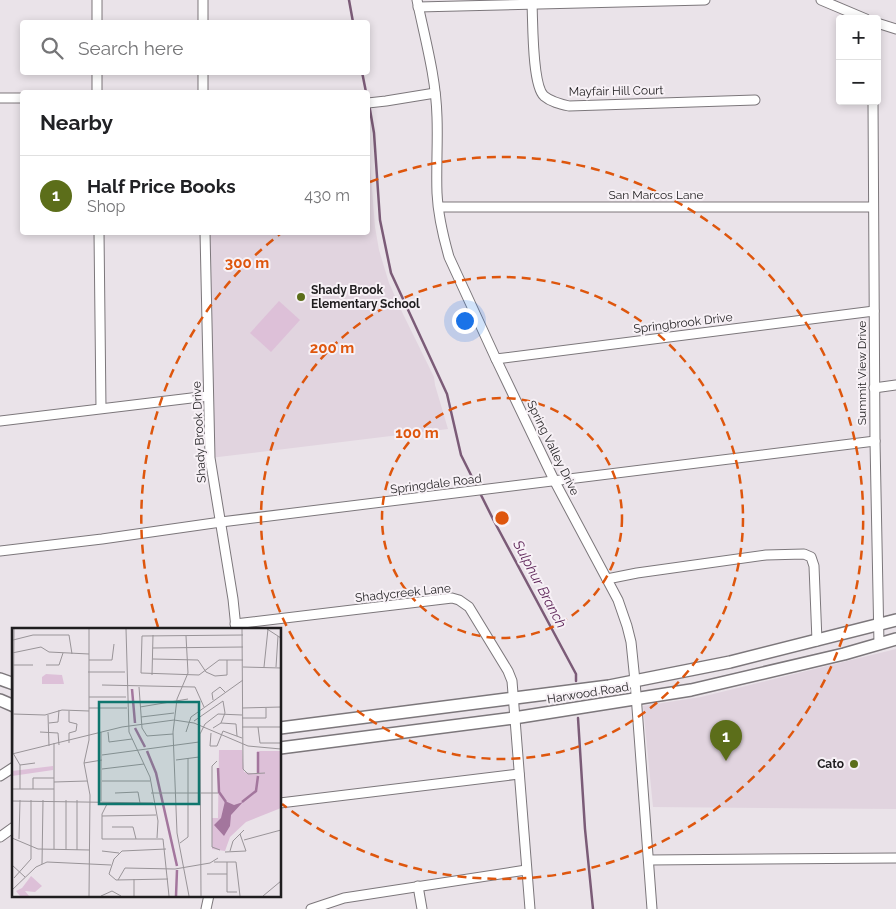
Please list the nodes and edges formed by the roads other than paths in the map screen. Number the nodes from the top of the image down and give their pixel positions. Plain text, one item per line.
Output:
1 (97, 0) edge
2 (203, 0) edge
3 (705, 0) edge
4 (824, 0) edge
5 (417, 3) edge
6 (532, 4) junction
7 (857, 15) edge
8 (97, 20) edge
9 (203, 20) edge
10 (881, 26) edge
11 (896, 29) edge
12 (97, 75) edge
13 (203, 75) edge
14 (97, 90) edge
15 (203, 90) edge
16 (435, 93) junction
17 (0, 98) edge
18 (20, 98) edge
19 (755, 100) dead end
20 (370, 103) edge
21 (873, 105) edge
22 (439, 207) junction
23 (872, 207) junction
24 (99, 235) edge
25 (205, 235) edge
26 (874, 311) junction
27 (496, 360) junction
28 (896, 385) edge
29 (874, 388) junction
30 (208, 396) junction
31 (101, 408) junction
32 (0, 421) edge
33 (874, 441) junction
34 (555, 482) junction
35 (221, 522) junction
36 (0, 551) edge
37 (607, 579) junction
38 (896, 620) edge
39 (878, 625) junction
40 (236, 626) edge
41 (896, 640) edge
42 (817, 641) junction
43 (879, 644) junction
44 (0, 678) edge
45 (635, 681) junction
46 (12, 683) edge
47 (514, 698) junction
48 (636, 699) junction
49 (0, 700) edge
50 (12, 705) edge
51 (514, 718) junction
52 (281, 728) edge
53 (281, 748) edge
54 (12, 768) edge
55 (519, 774) junction
56 (0, 776) edge
57 (281, 803) edge
58 (12, 828) edge
59 (0, 837) edge
60 (896, 858) edge
61 (649, 860) junction
62 (526, 870) junction
63 (418, 886) junction
64 (209, 896) edge
65 (206, 909) edge
66 (311, 909) edge
67 (422, 909) edge
68 (530, 909) edge
69 (652, 909) edge

1 - 8 street
2 - 9 street
3 - 6 street
4 - 7 street
5 - 6 street
5 - 16 street, Spring Valley Drive
6 - 19 street, Mayfair Hill Court
10 - 11 street
12 - 14 street
13 - 15 street
16 - 20 street
16 - 22 street, Spring Valley Drive
17 - 18 street
21 - 23 street, Summit View Drive
22 - 23 street, San Marcos Lane
22 - 27 street, Spring Valley Drive
23 - 26 street, Summit View Drive
24 - 31 street
25 - 30 street, Shady Brook Drive
26 - 27 street, Springbrook Drive
26 - 29 street, Summit View Drive
27 - 34 street, Spring Valley Drive
28 - 29 street
29 - 33 street, Summit View Drive
30 - 31 street
30 - 35 street, Shady Brook Drive
31 - 32 street
33 - 34 street, Springdale Road
33 - 39 street, Summit View Drive
34 - 35 street, Springdale Road
34 - 37 street, Spring Valley Drive
35 - 36 street, Springdale Road
35 - 40 street, Shady Brook Drive
37 - 42 street
37 - 45 street, Spring Valley Drive
38 - 39 main road, Harwood Road
39 - 42 main road, Harwood Road
39 - 43 street, Summit View Drive
40 - 47 street, Shadycreek Lane
41 - 43 main road, Harwood Road
42 - 45 main road, Harwood Road
43 - 48 main road, Harwood Road
44 - 46 main road
45 - 47 main road, Harwood Road
45 - 48 street, Spring Valley Drive
47 - 51 street, Shadycreek Lane
47 - 52 main road, Harwood Road
48 - 51 main road, Harwood Road
48 - 61 street, Spring Valley Drive
49 - 50 main road
51 - 53 main road, Harwood Road
51 - 55 street, Shadycreek Lane
54 - 56 street
55 - 57 street
55 - 62 street, Shadycreek Lane
58 - 59 street
60 - 61 street
61 - 69 street, Spring Valley Drive
62 - 63 street
62 - 68 street, Shadycreek Lane
63 - 66 street
63 - 67 street
64 - 65 street

